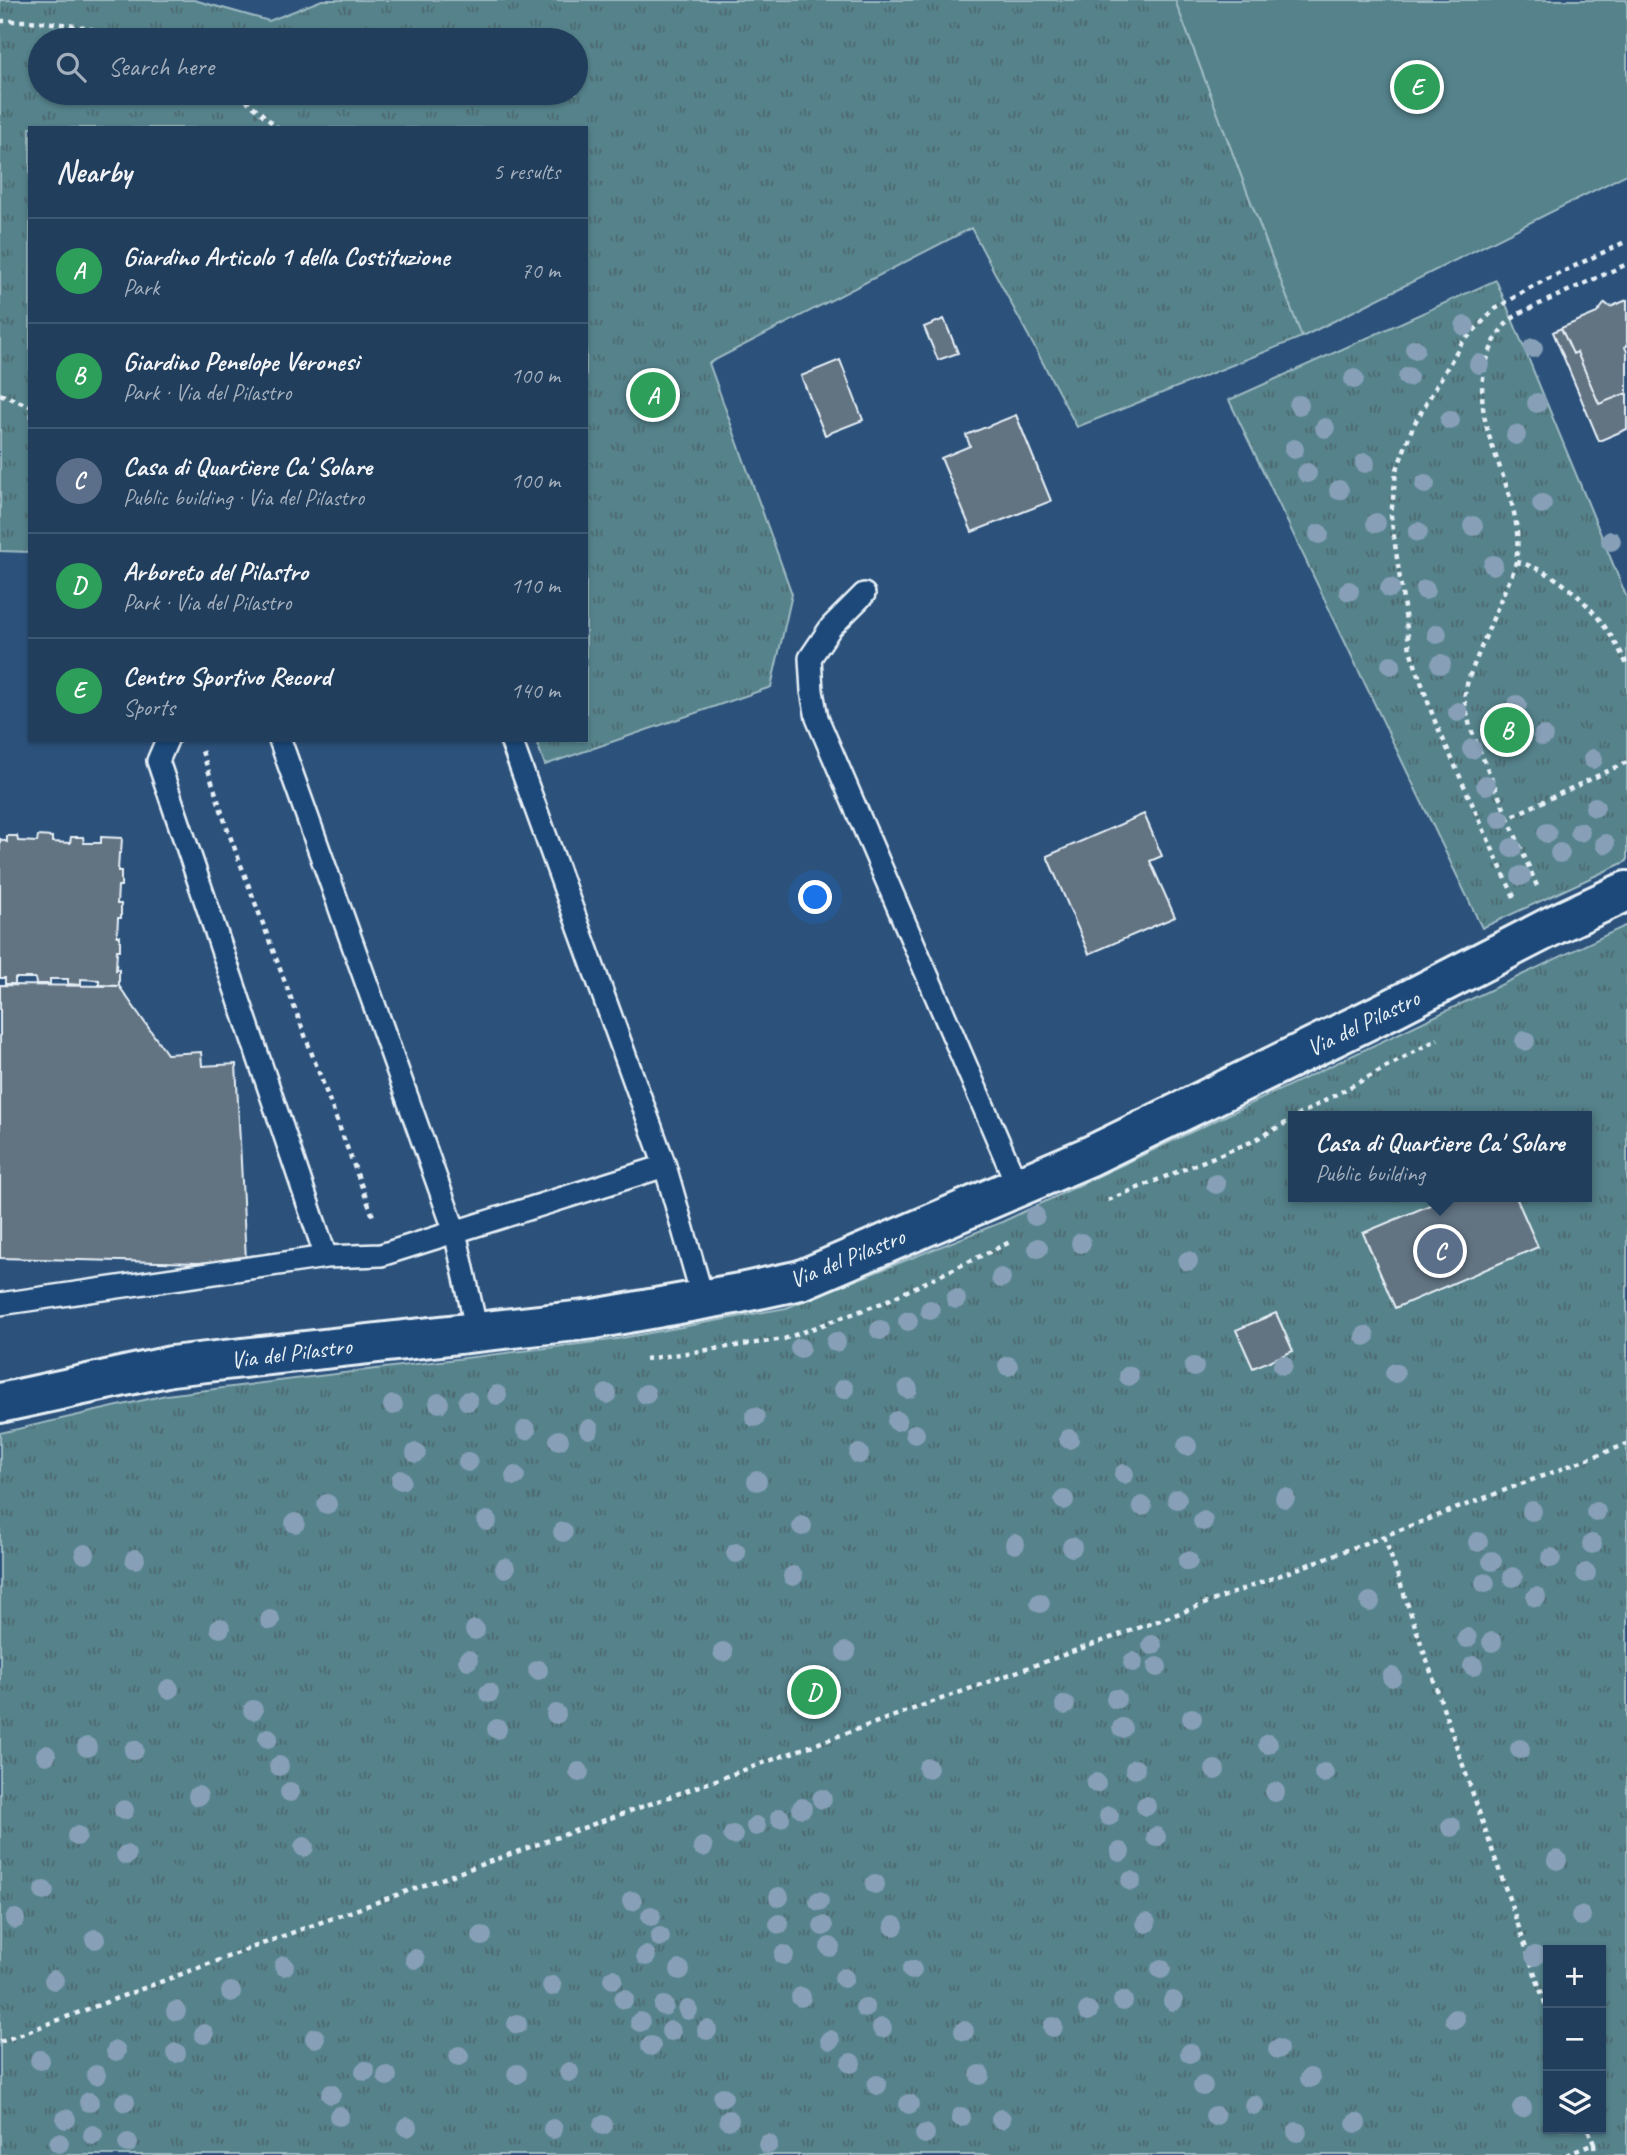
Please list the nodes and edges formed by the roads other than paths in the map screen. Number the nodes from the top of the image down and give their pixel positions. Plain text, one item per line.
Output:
1 (863, 594) dead end
2 (166, 742) edge
3 (281, 742) edge
4 (512, 742) edge
5 (1627, 891) edge
6 (665, 1166) junction
7 (1018, 1187) junction
8 (455, 1232) junction
9 (327, 1257) junction
10 (703, 1300) junction
11 (0, 1304) edge
12 (477, 1332) junction
13 (0, 1404) edge

1 - 7 lane
2 - 9 lane
3 - 8 lane
4 - 6 lane
5 - 7 street, Via del Pilastro
6 - 8 lane
6 - 10 lane
7 - 10 street, Via del Pilastro
8 - 9 lane
8 - 12 lane
9 - 11 lane
10 - 12 street, Via del Pilastro
12 - 13 street, Via del Pilastro

